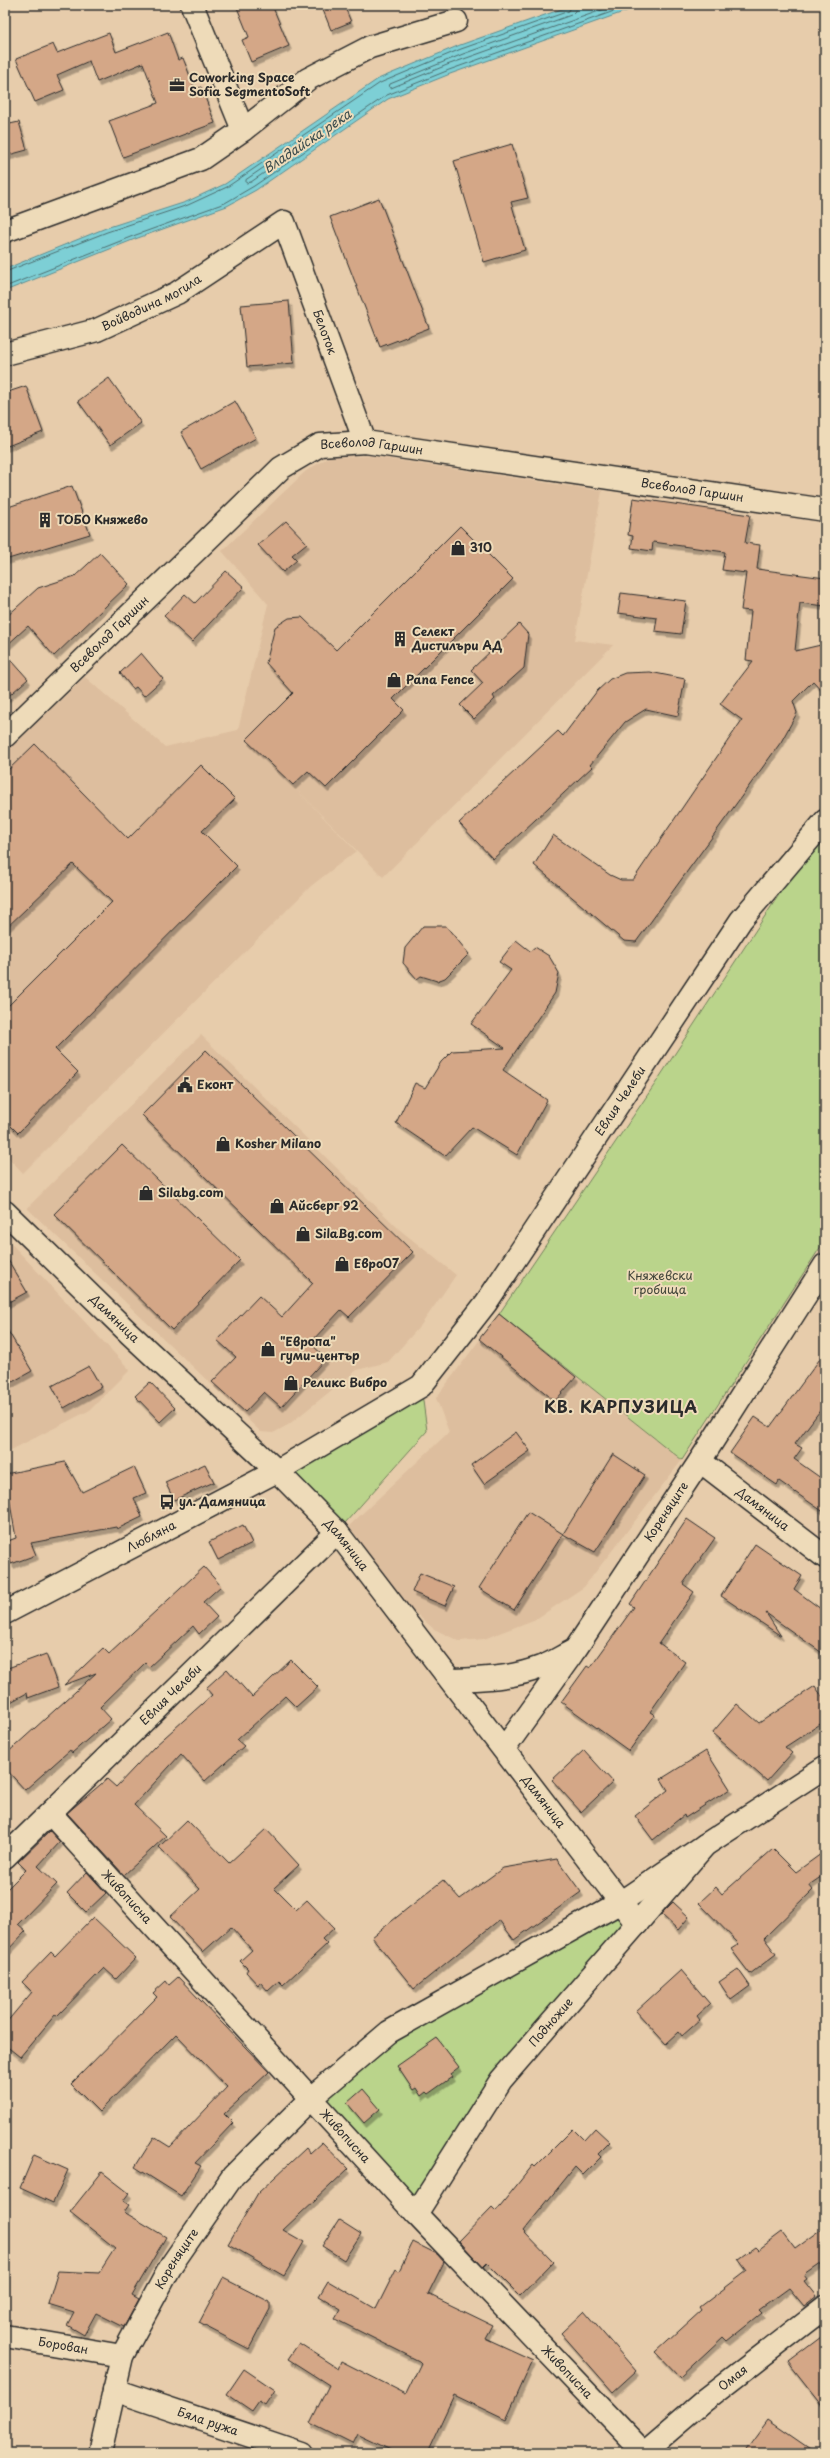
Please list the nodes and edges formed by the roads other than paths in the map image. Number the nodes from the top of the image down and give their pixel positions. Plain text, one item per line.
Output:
1 (192, 5) edge
2 (456, 21) dead end
3 (243, 130) junction
4 (284, 222) joint
5 (5, 231) edge
6 (5, 354) edge
7 (365, 442) junction
8 (825, 510) edge
9 (5, 736) edge
10 (825, 820) edge
11 (5, 1212) edge
12 (825, 1265) edge
13 (421, 1386) joint
14 (700, 1461) junction
15 (277, 1471) junction
16 (337, 1532) junction
17 (825, 1557) edge
18 (5, 1613) edge
19 (575, 1650) junction
20 (452, 1680) junction
21 (504, 1749) junction
22 (825, 1767) edge
23 (51, 1814) junction
24 (705, 1846) junction
25 (5, 1857) edge
26 (621, 1902) junction
27 (637, 1924) junction
28 (311, 2098) junction
29 (416, 2214) junction
30 (825, 2307) edge
31 (5, 2336) edge
32 (122, 2356) junction
33 (114, 2390) junction
34 (100, 2453) edge
35 (301, 2453) edge
36 (644, 2453) edge

1 - 3 street
2 - 3 street
3 - 5 street
4 - 6 street, Войводина могила
4 - 7 street, Белоток
7 - 8 street, Всеволод Гаршин
7 - 9 street, Всеволод Гаршин
10 - 13 street, Евлия Челеби
11 - 15 street, Дамяница
12 - 14 street, Кореняците
13 - 15 street, Любляна
14 - 17 street, Дамяница
14 - 19 street, Кореняците
15 - 16 street, Дамяница
15 - 18 street, Любляна
16 - 20 street, Дамяница
16 - 23 street, Евлия Челеби
19 - 20 street, Кореняците
19 - 21 street
20 - 21 street, Дамяница
21 - 26 street, Дамяница
22 - 24 street, Подножие
23 - 25 street, Евлия Челеби
23 - 28 street, Живописна
24 - 26 street, Подножие
24 - 27 street, Подножие
26 - 27 street, Дамяница
26 - 28 street, Подножие
27 - 29 street, Подножие
28 - 29 street, Живописна
28 - 32 street, Кореняците
29 - 36 street, Живописна
30 - 36 street, Омая
31 - 32 street, Борован
32 - 33 street, Кореняците
33 - 34 street, Кореняците
33 - 35 street, Бяла ружа

